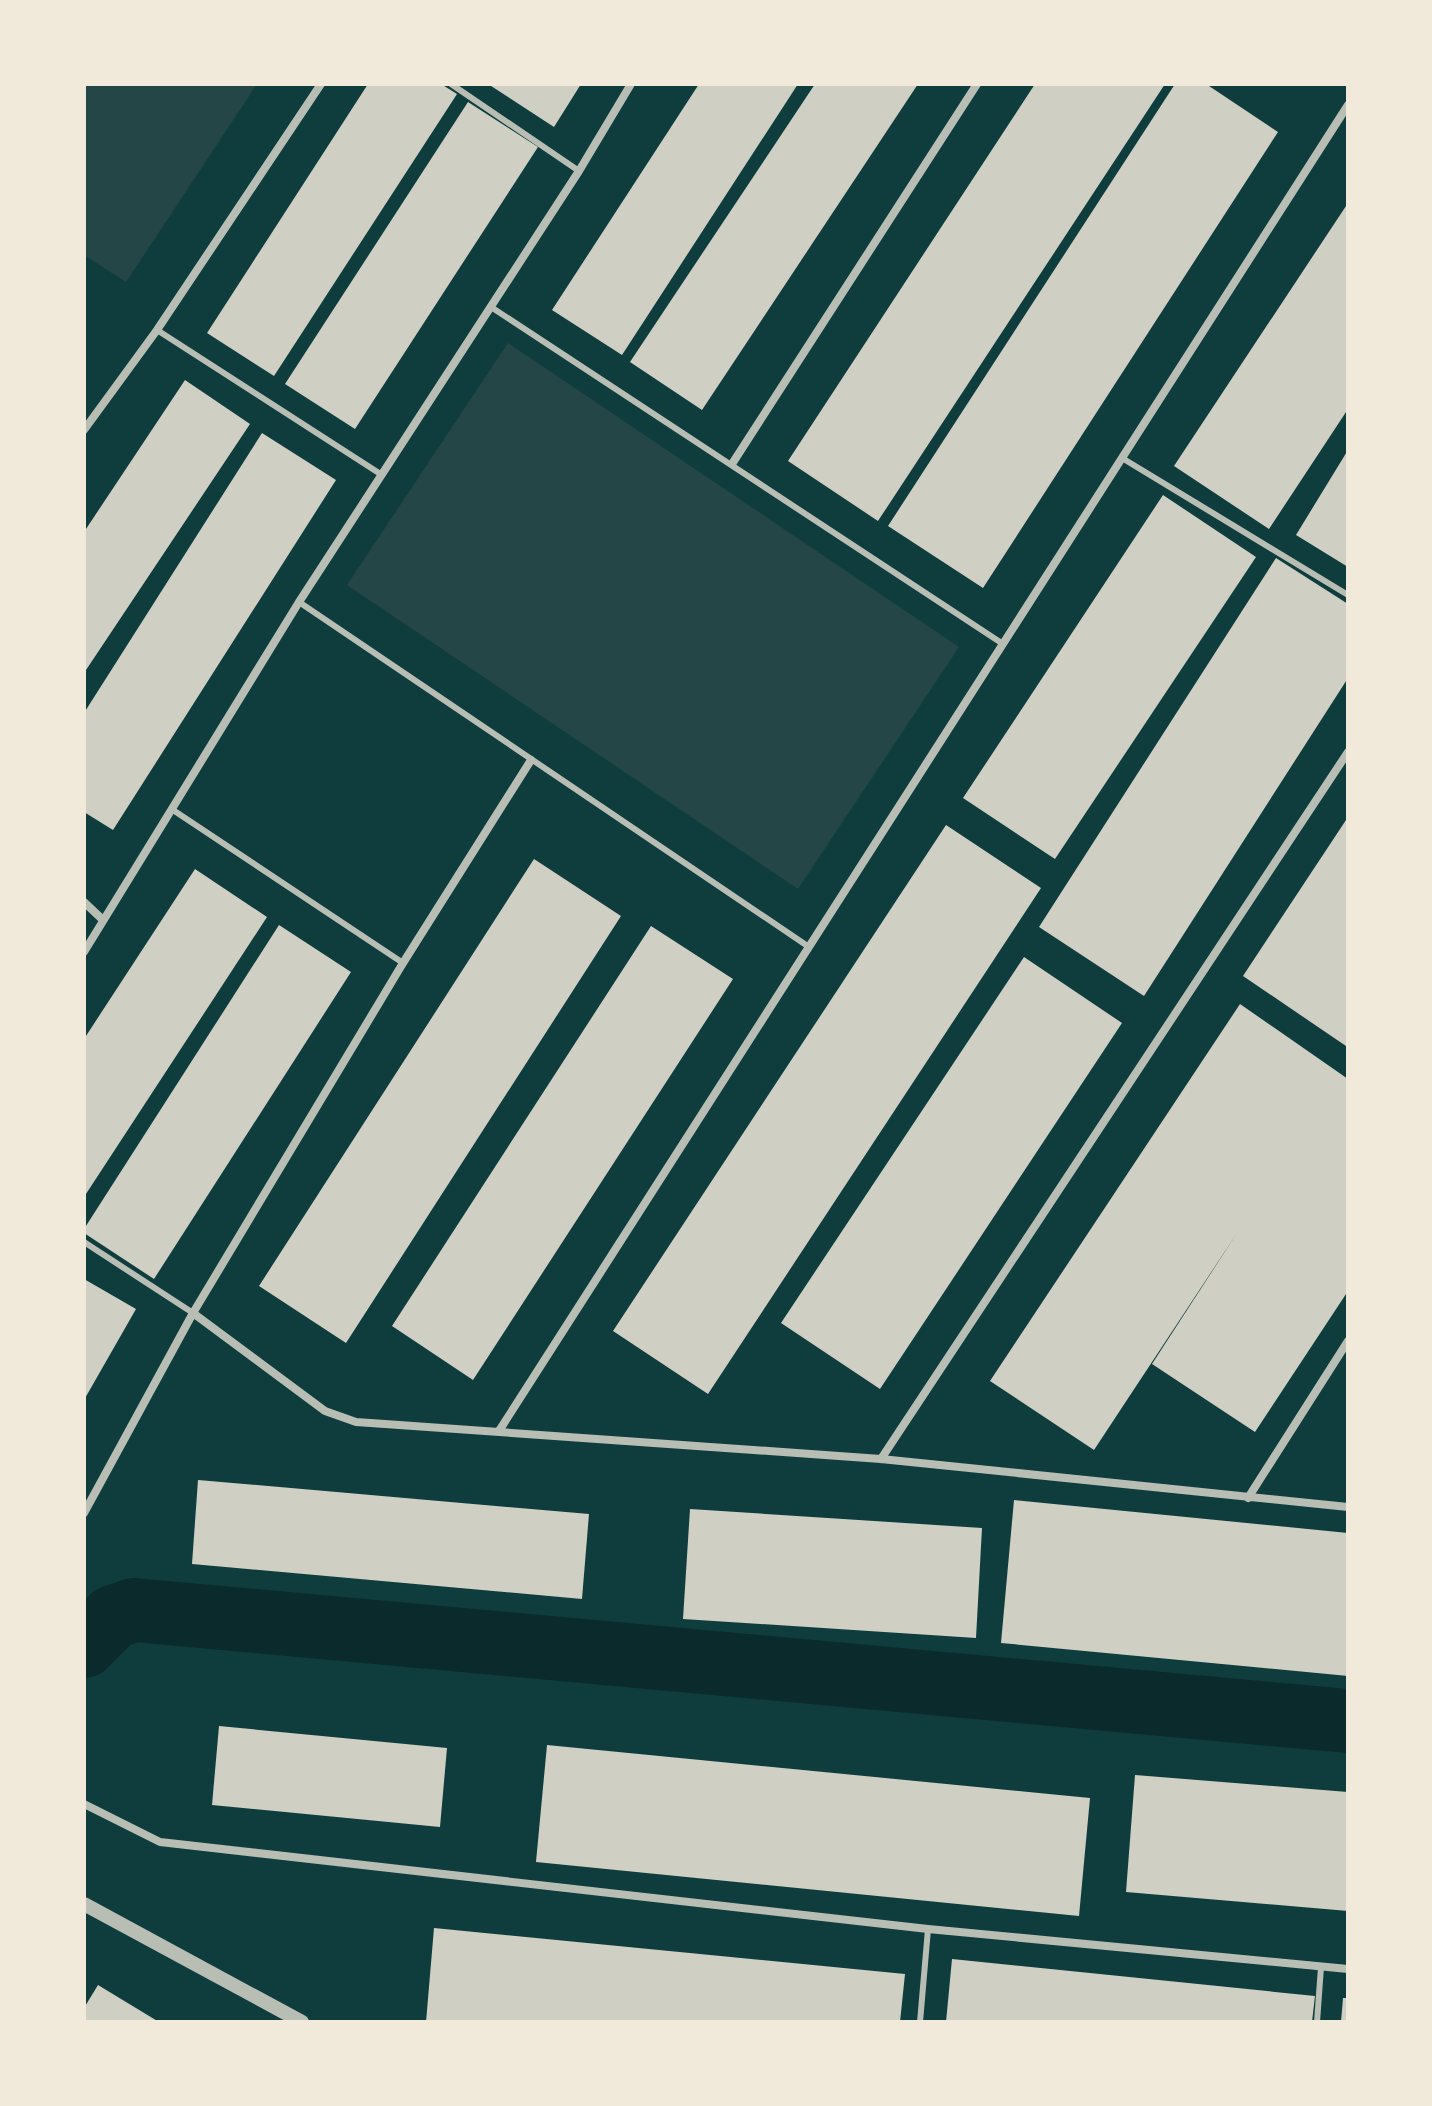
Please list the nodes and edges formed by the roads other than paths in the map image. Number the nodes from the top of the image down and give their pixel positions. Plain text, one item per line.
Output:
1 (321, 84) edge
2 (451, 84) edge
3 (631, 84) edge
4 (977, 84) edge
5 (1348, 105) edge
6 (579, 171) junction
7 (491, 307) junction
8 (157, 330) junction
9 (84, 430) edge
10 (1122, 458) junction
11 (732, 464) junction
12 (382, 475) junction
13 (1348, 595) edge
14 (299, 602) junction
15 (1003, 644) junction
16 (1348, 752) edge
17 (531, 760) junction
18 (173, 810) junction
19 (84, 902) edge
20 (103, 920) junction
21 (809, 947) junction
22 (84, 952) edge
23 (403, 963) junction
24 (84, 1242) edge
25 (193, 1313) junction
26 (1348, 1341) edge
27 (499, 1431) junction
28 (881, 1459) junction
29 (1248, 1498) junction
30 (1348, 1507) edge
31 (84, 1513) edge
32 (84, 1804) edge
33 (84, 1904) edge
34 (928, 1929) junction
35 (1321, 1967) junction
36 (1348, 1969) edge
37 (276, 2009) junction
38 (290, 2022) edge
39 (302, 2022) edge
40 (920, 2022) edge
41 (1317, 2022) edge

1 - 8 street
2 - 6 lane
3 - 6 street
4 - 11 street
5 - 10 street
6 - 7 street
7 - 11 lane
7 - 12 street
8 - 9 street
8 - 12 lane
10 - 13 lane
10 - 15 street
11 - 15 lane
12 - 14 street
14 - 17 lane
14 - 18 street
15 - 21 street
16 - 28 street
17 - 21 lane
17 - 23 street
18 - 20 street
18 - 23 lane
19 - 20 street
20 - 22 street
21 - 27 street
23 - 25 street
24 - 25 lane
25 - 27 street
25 - 31 street
26 - 29 street
27 - 28 street
28 - 29 street
29 - 30 street
32 - 34 street
33 - 37 street
34 - 35 street
34 - 40 lane
35 - 36 street
35 - 41 lane
37 - 38 street
37 - 39 street

